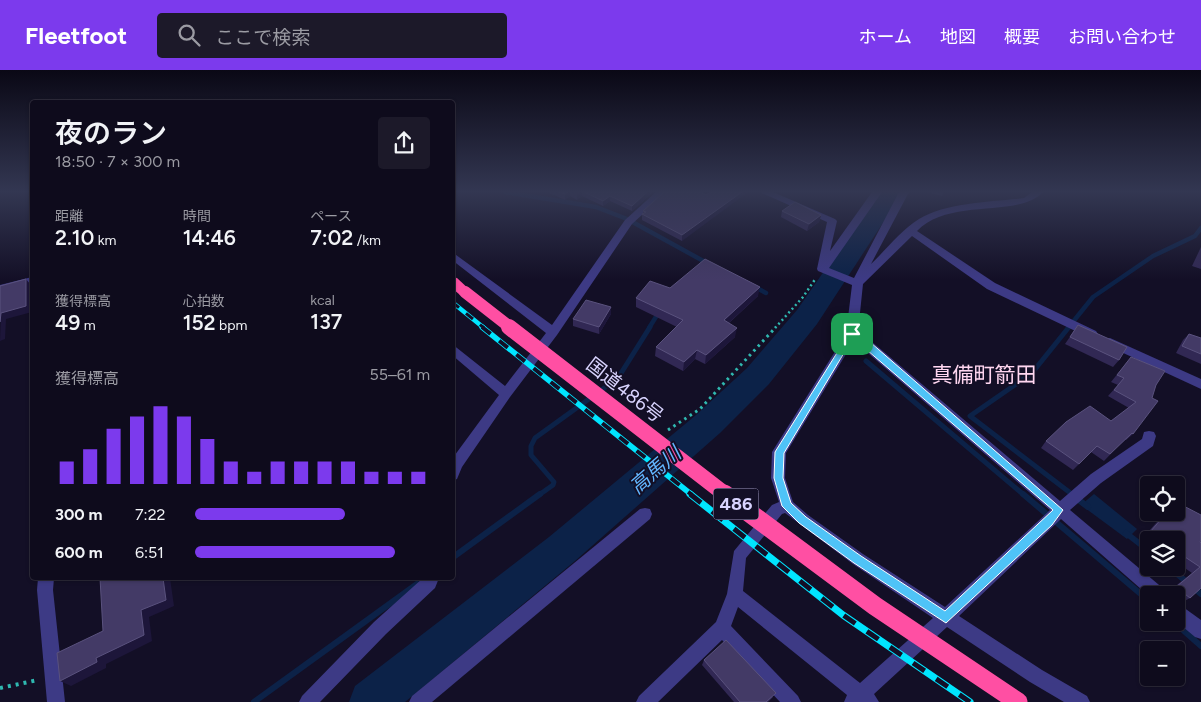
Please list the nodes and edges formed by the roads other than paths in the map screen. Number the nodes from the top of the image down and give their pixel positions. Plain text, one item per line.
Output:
1 (629, 221) edge
2 (832, 221) edge
3 (858, 221) edge
4 (888, 221) edge
5 (921, 221) edge
6 (911, 231) junction
7 (455, 256) edge
8 (826, 270) junction
9 (30, 281) edge
10 (854, 281) junction
11 (459, 287) edge
12 (0, 289) edge
13 (553, 332) junction
14 (852, 334) junction
15 (455, 351) edge
16 (1201, 384) edge
17 (506, 394) junction
18 (1149, 436) dead end
19 (455, 468) edge
20 (787, 506) junction
21 (645, 514) dead end
22 (1054, 515) junction
23 (46, 580) edge
24 (430, 580) edge
25 (1147, 586) edge
26 (735, 594) junction
27 (946, 618) junction
28 (1185, 618) edge
29 (722, 628) junction
30 (1201, 631) edge
31 (861, 700) edge
32 (56, 702) edge
33 (308, 702) edge
34 (418, 702) edge
35 (645, 702) edge
36 (792, 702) edge
37 (1018, 702) edge
38 (1080, 702) edge

1 - 13 street
2 - 8 street
3 - 8 street
4 - 10 street
5 - 6 street
6 - 10 street
6 - 16 street
7 - 13 street
8 - 10 street
9 - 12 street
10 - 14 street
11 - 37 highway, 国道486号 / 486, bridge
13 - 17 street
14 - 20 street
14 - 22 street
15 - 17 street
17 - 19 street
18 - 22 street
20 - 26 street
20 - 27 street
21 - 34 street
22 - 25 street
22 - 27 street
23 - 32 street
24 - 33 street
26 - 29 street
26 - 31 street
27 - 31 street
27 - 38 street
28 - 30 street
29 - 35 street
29 - 36 street

